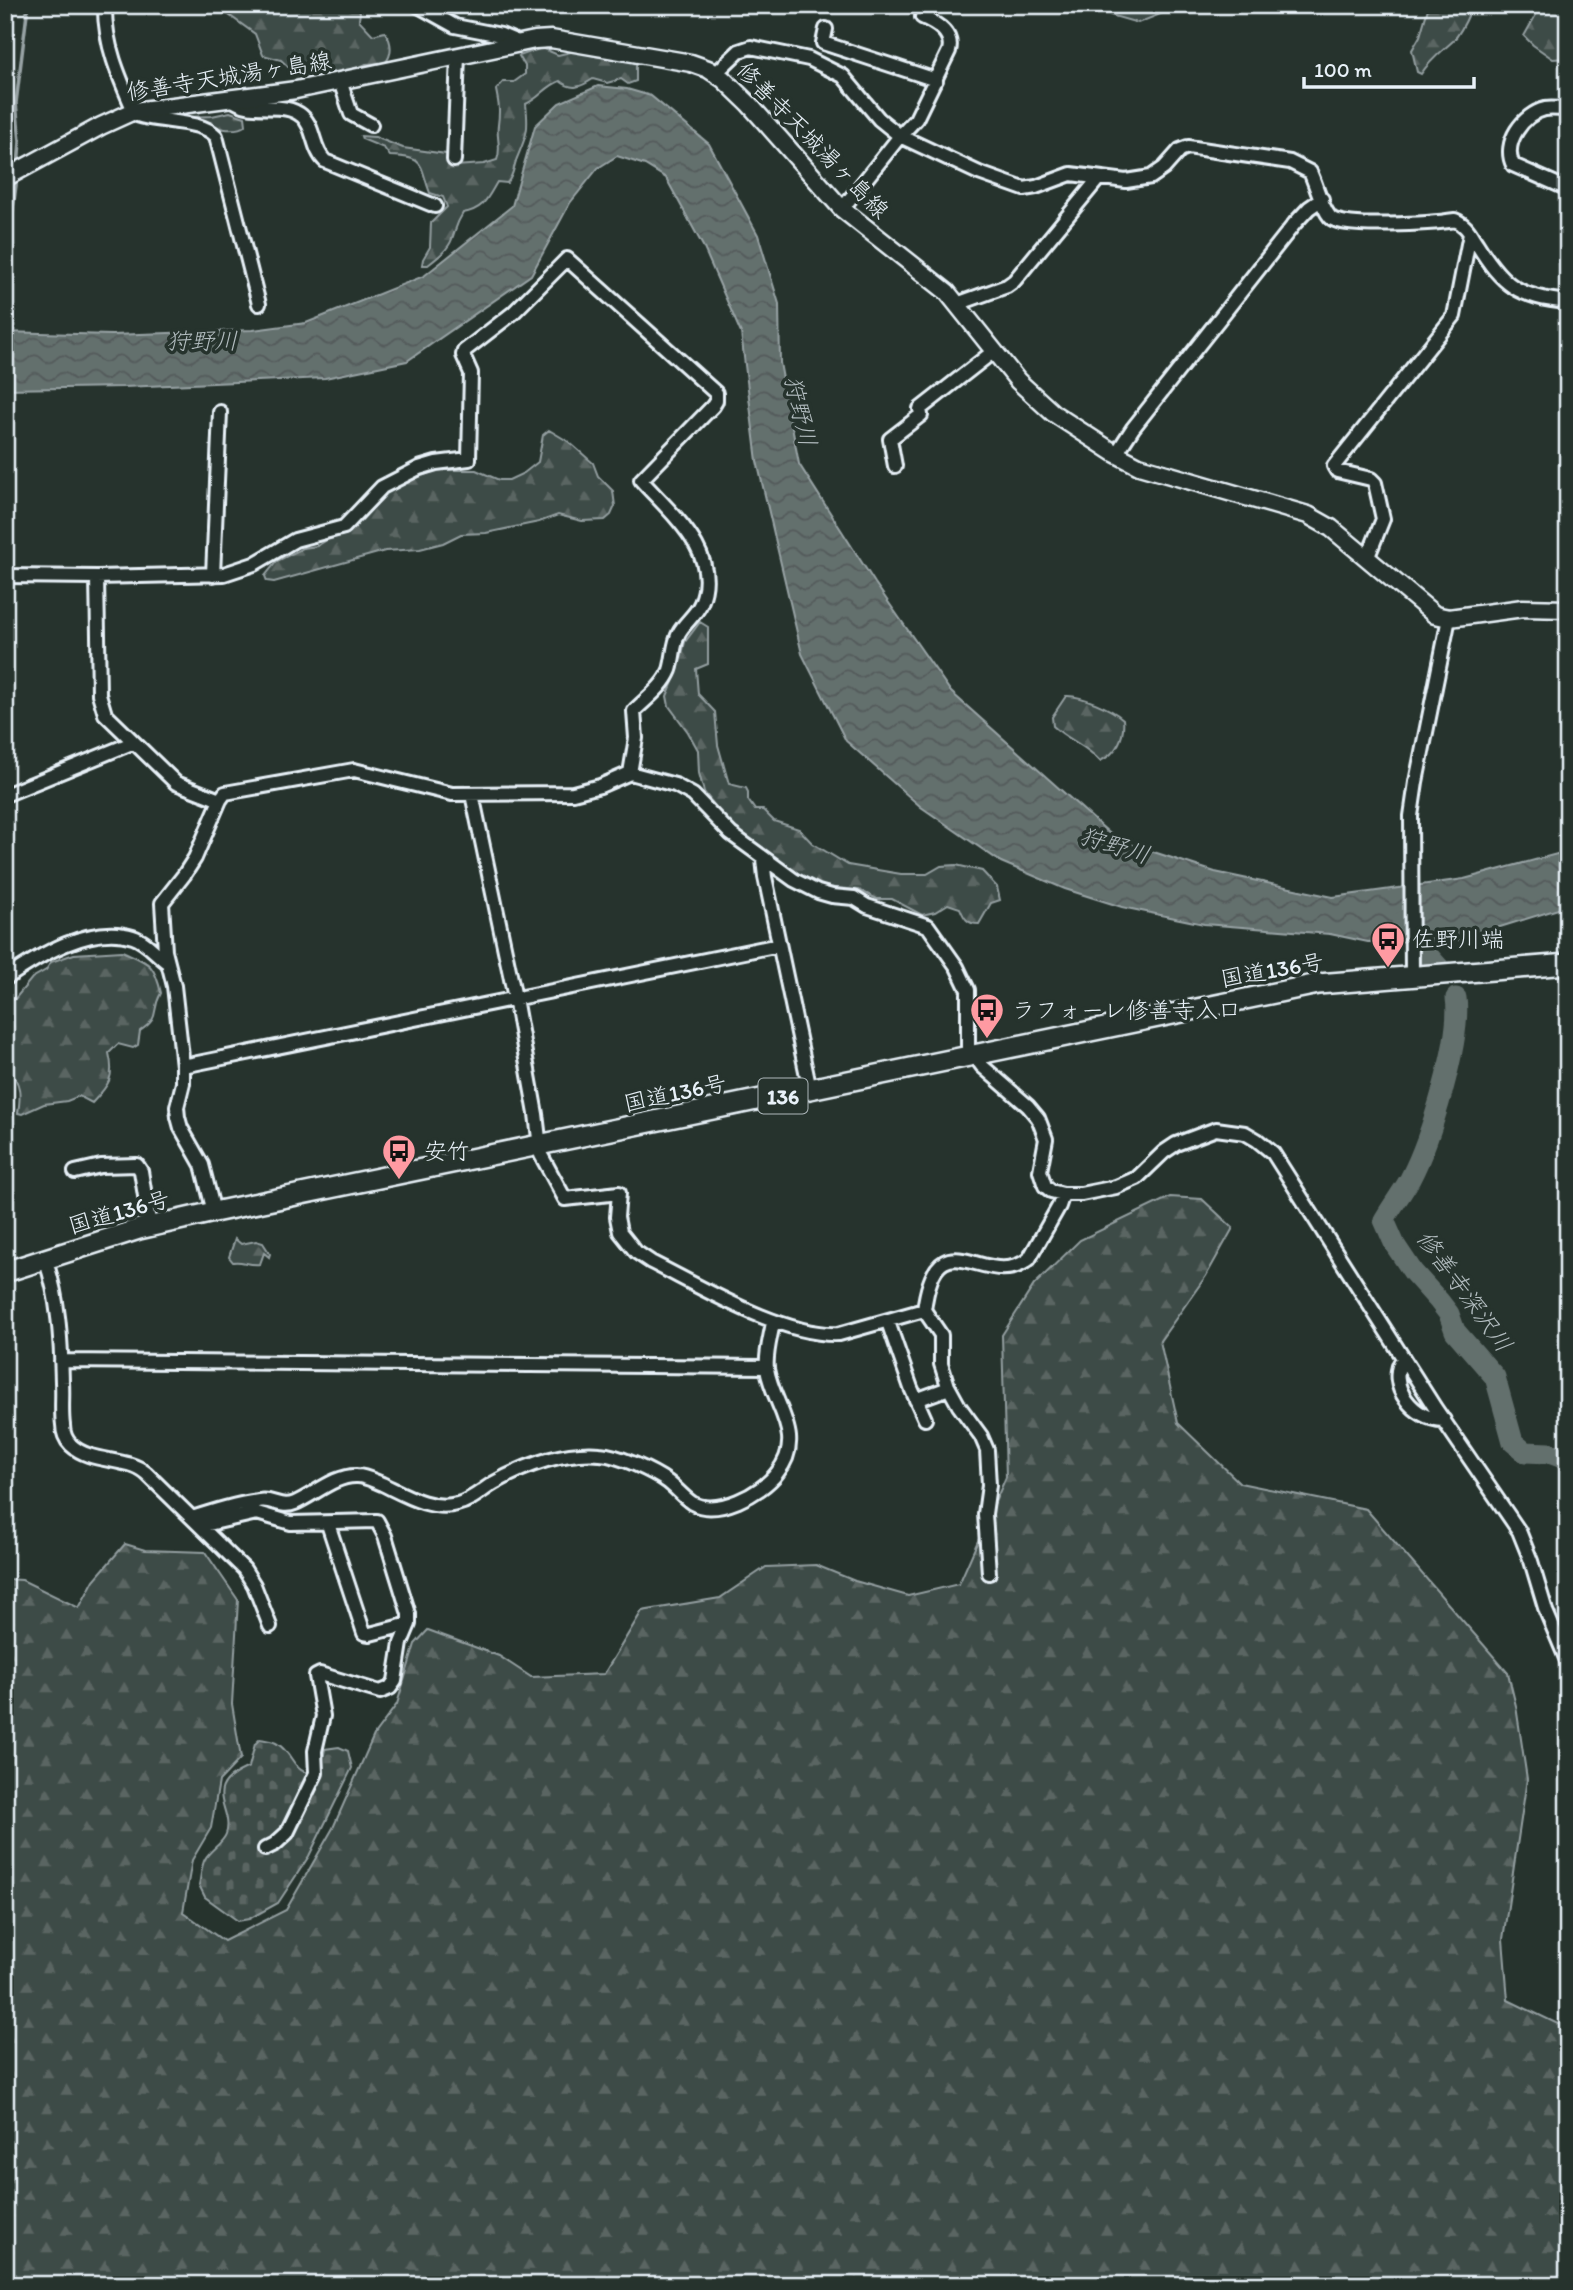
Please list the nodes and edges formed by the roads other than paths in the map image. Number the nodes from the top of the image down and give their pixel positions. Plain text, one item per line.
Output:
1 (105, 5) edge
2 (417, 5) edge
3 (922, 17) dead end
4 (826, 29) dead end
5 (520, 43) junction
6 (458, 55) junction
7 (716, 73) junction
8 (936, 79) junction
9 (340, 80) junction
10 (232, 99) junction
11 (1568, 110) edge
12 (132, 112) junction
13 (371, 125) dead end
14 (900, 136) junction
15 (454, 160) dead end
16 (6, 178) edge
17 (1099, 178) junction
18 (1568, 189) edge
19 (1322, 200) junction
20 (435, 206) dead end
21 (842, 209) junction
22 (1471, 234) junction
23 (1568, 302) edge
24 (260, 304) dead end
25 (957, 304) junction
26 (994, 351) junction
27 (220, 412) dead end
28 (1116, 454) junction
29 (895, 466) dead end
30 (1367, 559) junction
31 (213, 575) junction
32 (5, 576) edge
33 (97, 577) junction
34 (1568, 609) edge
35 (1449, 618) junction
36 (132, 743) junction
37 (630, 773) junction
38 (472, 794) junction
39 (5, 795) edge
40 (220, 800) junction
41 (763, 859) junction
42 (779, 946) junction
43 (169, 964) junction
44 (1568, 964) edge
45 (1412, 971) junction
46 (5, 979) edge
47 (515, 998) junction
48 (972, 1056) junction
49 (183, 1066) junction
50 (810, 1090) junction
51 (541, 1146) junction
52 (75, 1172) dead end
53 (1063, 1194) junction
54 (214, 1212) junction
55 (150, 1227) junction
56 (45, 1259) junction
57 (5, 1272) edge
58 (924, 1310) junction
59 (774, 1321) junction
60 (887, 1322) junction
61 (1403, 1357) junction
62 (61, 1361) junction
63 (767, 1367) junction
64 (949, 1388) junction
65 (916, 1400) junction
66 (925, 1419) dead end
67 (1444, 1420) junction
68 (196, 1522) junction
69 (328, 1524) junction
70 (989, 1573) dead end
71 (409, 1624) junction
72 (270, 1626) dead end
73 (1568, 1663) edge
74 (265, 1849) dead end

1 - 12 street
2 - 5 street
3 - 8 street
4 - 8 street
5 - 6 main road, 修善寺天城湯ヶ島線
5 - 7 main road, 修善寺天城湯ヶ島線
6 - 9 main road, 修善寺天城湯ヶ島線
6 - 15 street
7 - 14 street
7 - 21 main road, 修善寺天城湯ヶ島線
8 - 14 street
9 - 10 main road, 修善寺天城湯ヶ島線
9 - 13 street
10 - 12 main road, 修善寺天城湯ヶ島線
10 - 20 street
11 - 18 street
12 - 16 main road, 修善寺天城湯ヶ島線
12 - 24 street
14 - 17 street
14 - 21 street
17 - 19 street
17 - 25 street
19 - 22 street
19 - 28 street
21 - 25 main road, 修善寺天城湯ヶ島線
22 - 23 street
22 - 30 street
25 - 26 main road, 修善寺天城湯ヶ島線
26 - 28 main road, 修善寺天城湯ヶ島線
26 - 29 street
27 - 31 street
28 - 30 main road, 修善寺天城湯ヶ島線
30 - 35 main road, 修善寺天城湯ヶ島線
31 - 33 street
31 - 37 street
32 - 33 street
33 - 36 street
34 - 35 main road
35 - 45 street
36 - 39 street
36 - 40 street
37 - 38 street
37 - 41 street
38 - 40 street
38 - 47 street
40 - 43 street
41 - 42 street
41 - 48 street
42 - 47 street
42 - 50 street
43 - 46 street
43 - 49 street
44 - 45 highway, 国道136号 / 136
45 - 48 highway, 国道136号 / 136
47 - 49 street
47 - 51 street
48 - 50 highway, 国道136号 / 136
48 - 53 street
49 - 54 street
50 - 51 highway, 国道136号 / 136
51 - 54 highway, 国道136号 / 136
51 - 59 street
52 - 55 street
53 - 58 street
53 - 61 street
54 - 55 highway, 国道136号 / 136
55 - 56 highway, 国道136号 / 136
56 - 57 highway, 国道136号 / 136
56 - 62 street
58 - 60 street
58 - 64 street
59 - 60 street
59 - 63 street
60 - 65 street
61 - 67 street
61 - 67 street
62 - 63 street
62 - 68 street
63 - 68 street
64 - 65 street
64 - 70 street
65 - 66 street
67 - 73 street
68 - 69 street
68 - 72 street
69 - 71 street
69 - 71 street
71 - 74 street

